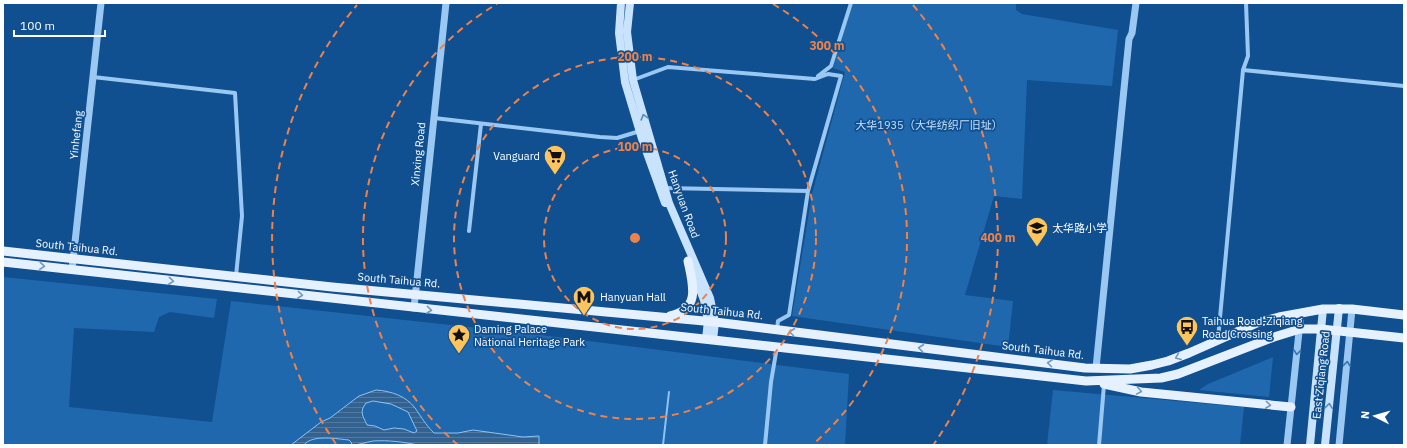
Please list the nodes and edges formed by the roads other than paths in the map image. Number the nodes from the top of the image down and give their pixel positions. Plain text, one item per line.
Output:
1 (101, 3) edge
2 (446, 3) edge
3 (621, 3) edge
4 (630, 3) edge
5 (851, 3) edge
6 (1136, 3) edge
7 (1246, 3) edge
8 (1243, 70) junction
9 (93, 77) junction
10 (814, 79) junction
11 (633, 80) junction
12 (1404, 86) edge
13 (433, 118) junction
14 (481, 124) junction
15 (640, 131) junction
16 (665, 188) junction
17 (808, 191) junction
18 (469, 231) dead end
19 (3, 251) edge
20 (73, 258) junction
21 (688, 261) junction
22 (3, 262) edge
23 (72, 270) junction
24 (236, 276) junction
25 (415, 293) junction
26 (414, 308) junction
27 (1339, 308) junction
28 (1323, 309) junction
29 (1352, 309) junction
30 (1301, 313) junction
31 (1404, 315) edge
32 (661, 317) junction
33 (712, 322) junction
34 (1300, 329) junction
35 (1321, 329) junction
36 (776, 330) junction
37 (1337, 330) junction
38 (1350, 332) junction
39 (1404, 338) edge
40 (709, 339) junction
41 (1218, 339) junction
42 (777, 347) junction
43 (1096, 368) junction
44 (1086, 381) junction
45 (1104, 384) junction
46 (1291, 407) junction
47 (1312, 429) junction
48 (765, 445) edge
49 (1099, 445) edge
50 (1287, 445) edge
51 (1304, 445) edge
52 (1310, 445) edge
53 (1325, 445) edge
54 (1339, 445) edge

1 - 9 street, Yinhefang
2 - 13 street, Xinxing Road
3 - 15 main road, Hanyuan Road
4 - 11 main road, Hanyuan Road
5 - 10 street
6 - 43 street
7 - 8 street
8 - 12 street
8 - 41 street
9 - 20 street, Yinhefang
9 - 24 street
10 - 11 street
10 - 17 street
16 -> 11 main road, Hanyuan Road
13 - 14 street
13 - 25 street, Xinxing Road
14 - 15 street
14 - 18 street
15 - 21 main road, Hanyuan Road
16 - 17 street
16 - 33 main road, Hanyuan Road
17 - 36 street
19 - 20 main road, South Taihua Rd.
20 - 23 street, Yinhefang
20 - 24 main road, South Taihua Rd.
21 - 32 main road
21 - 33 main road, Hanyuan Road
22 -> 23 main road, South Taihua Rd.
23 -> 26 main road, South Taihua Rd.
24 - 25 main road, South Taihua Rd.
25 - 26 street, Xinxing Road
25 - 32 main road, South Taihua Rd.
26 -> 40 main road, South Taihua Rd.
27 - 28 main road, South Taihua Rd.
27 - 29 main road, South Taihua Rd.
27 - 37 main road, East Ziqiang Road
28 - 30 main road, South Taihua Rd.
28 - 35 main road, East Ziqiang Road
29 - 31 main road, South Taihua Rd.
29 - 38 street
30 - 34 street
30 - 41 main road, South Taihua Rd.
32 - 33 main road, South Taihua Rd.
33 - 36 main road, South Taihua Rd.
33 - 40 main road, Hanyuan Road
34 - 35 main road, South Taihua Rd.
34 - 44 main road, South Taihua Rd.
34 -> 46 street
35 - 37 main road, South Taihua Rd.
35 - 47 main road, East Ziqiang Road
43 -> 36 main road, South Taihua Rd.
37 - 38 main road, South Taihua Rd.
53 -> 37 main road, East Ziqiang Road
38 - 39 main road, South Taihua Rd.
54 -> 38 street
40 - 42 main road, South Taihua Rd.
41 -> 43 main road, South Taihua Rd.
42 - 44 main road, South Taihua Rd.
42 - 48 street
44 - 45 main road
45 -> 46 main road
45 - 49 street
46 - 50 street
47 - 51 main road
47 - 52 main road, East Ziqiang Road

